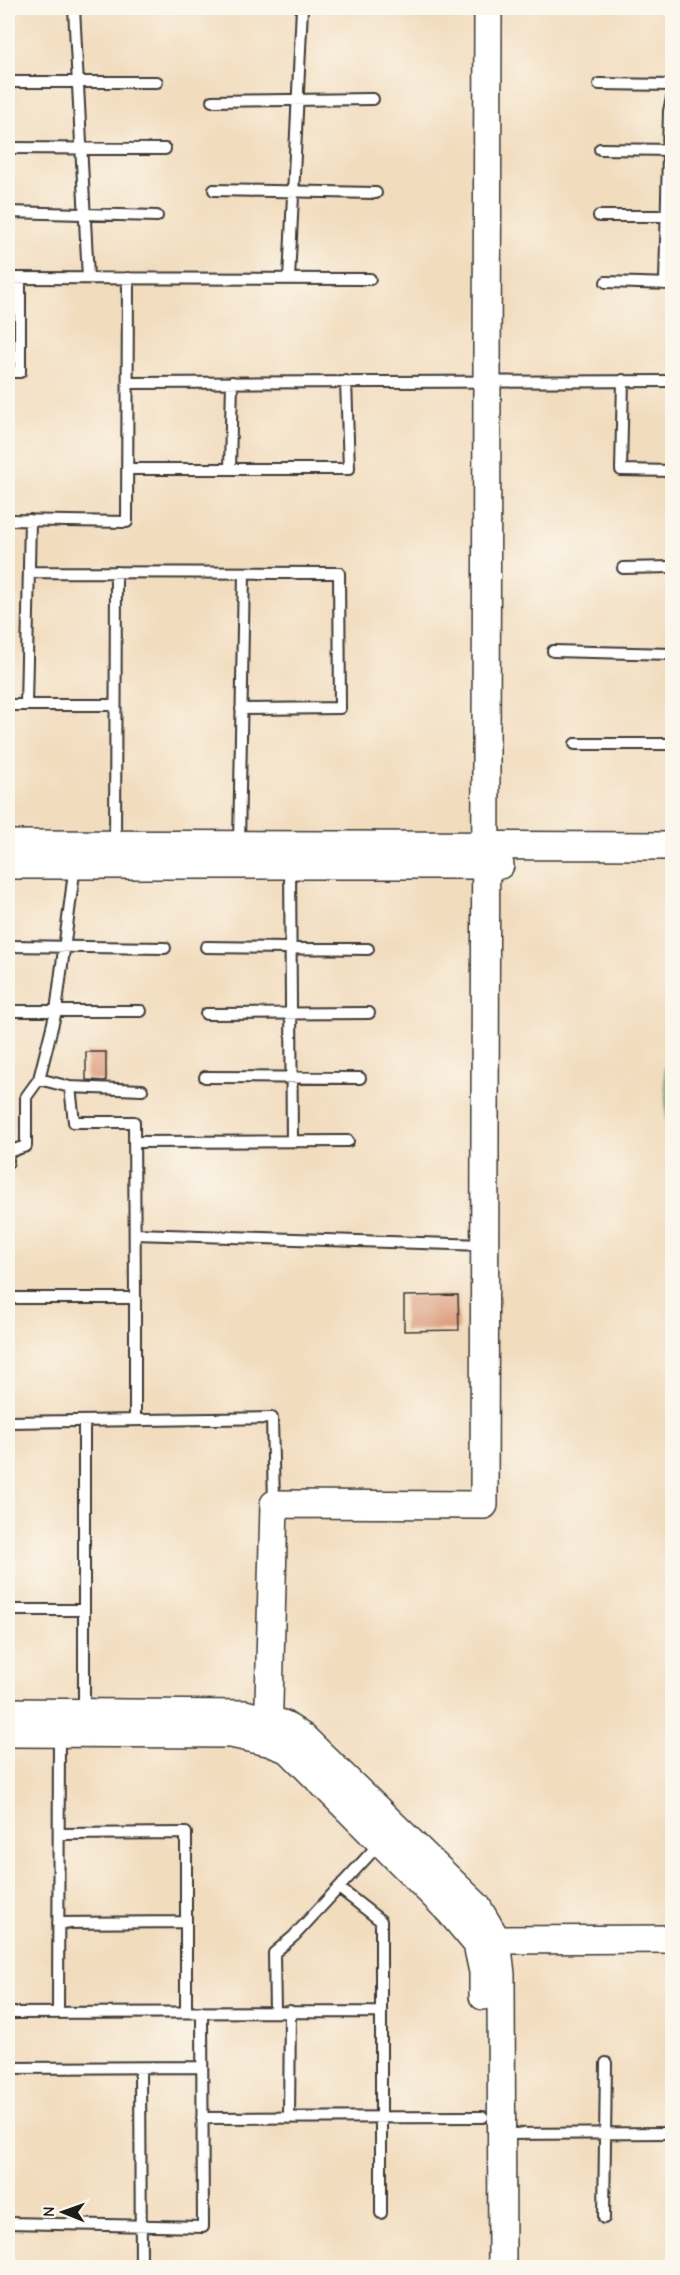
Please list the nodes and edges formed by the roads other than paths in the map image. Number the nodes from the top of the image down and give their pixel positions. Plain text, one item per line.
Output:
1 (74, 8) edge
2 (302, 8) edge
3 (488, 8) edge
4 (8, 82) edge
5 (78, 82) junction
6 (157, 82) dead end
7 (599, 84) dead end
8 (672, 85) edge
9 (672, 98) edge
10 (372, 99) dead end
11 (298, 100) junction
12 (212, 101) dead end
13 (8, 148) edge
14 (82, 148) junction
15 (165, 148) dead end
16 (600, 149) dead end
17 (670, 150) edge
18 (214, 190) dead end
19 (293, 191) junction
20 (376, 192) dead end
21 (8, 212) edge
22 (85, 214) junction
23 (157, 216) dead end
24 (599, 216) dead end
25 (669, 216) edge
26 (8, 278) edge
27 (20, 278) junction
28 (88, 278) junction
29 (128, 278) junction
30 (289, 279) junction
31 (370, 279) dead end
32 (606, 282) dead end
33 (668, 284) edge
34 (8, 372) edge
35 (487, 380) junction
36 (623, 380) junction
37 (346, 381) junction
38 (672, 381) edge
39 (128, 382) junction
40 (232, 382) junction
41 (127, 469) junction
42 (230, 469) junction
43 (672, 471) edge
44 (8, 520) edge
45 (30, 520) junction
46 (672, 567) edge
47 (623, 568) dead end
48 (29, 572) junction
49 (116, 572) junction
50 (244, 573) junction
51 (553, 651) dead end
52 (672, 654) edge
53 (8, 705) edge
54 (26, 705) junction
55 (115, 705) junction
56 (241, 709) junction
57 (575, 744) dead end
58 (672, 744) edge
59 (8, 844) edge
60 (115, 845) junction
61 (239, 846) junction
62 (672, 846) edge
63 (76, 855) junction
64 (486, 856) junction
65 (8, 865) edge
66 (672, 865) edge
67 (290, 866) junction
68 (8, 946) edge
69 (65, 946) junction
70 (206, 947) dead end
71 (165, 948) dead end
72 (291, 948) junction
73 (368, 949) dead end
74 (8, 1011) edge
75 (56, 1011) junction
76 (141, 1011) dead end
77 (369, 1013) dead end
78 (206, 1014) dead end
79 (291, 1014) junction
80 (205, 1077) dead end
81 (291, 1078) junction
82 (360, 1078) dead end
83 (39, 1079) junction
84 (70, 1088) junction
85 (142, 1090) dead end
86 (292, 1140) junction
87 (348, 1141) dead end
88 (134, 1142) junction
89 (8, 1152) edge
90 (8, 1162) edge
91 (135, 1234) junction
92 (485, 1245) junction
93 (8, 1298) edge
94 (135, 1298) junction
95 (135, 1420) junction
96 (84, 1421) junction
97 (8, 1422) edge
98 (274, 1504) junction
99 (8, 1610) edge
100 (84, 1610) junction
101 (8, 1712) edge
102 (84, 1713) junction
103 (268, 1731) junction
104 (8, 1733) edge
105 (59, 1733) junction
106 (59, 1834) junction
107 (381, 1843) junction
108 (339, 1888) junction
109 (186, 1922) junction
110 (58, 1923) junction
111 (672, 1939) edge
112 (487, 1942) junction
113 (274, 2011) junction
114 (290, 2011) junction
115 (186, 2012) junction
116 (202, 2012) junction
117 (381, 2012) junction
118 (8, 2013) edge
119 (58, 2013) junction
120 (606, 2063) dead end
121 (202, 2067) junction
122 (8, 2068) edge
123 (140, 2068) junction
124 (381, 2117) junction
125 (202, 2118) junction
126 (289, 2118) junction
127 (493, 2125) junction
128 (605, 2133) junction
129 (672, 2133) edge
130 (381, 2213) dead end
131 (604, 2218) dead end
132 (8, 2223) edge
133 (141, 2226) junction
134 (141, 2268) edge
135 (483, 2268) edge
136 (502, 2268) edge

1 - 5 lane
2 - 11 lane
3 - 35 street
4 - 5 lane
5 - 6 lane
5 - 14 lane
7 - 8 lane
9 - 17 lane
10 - 11 lane
11 - 12 lane
11 - 19 lane
13 - 14 lane
14 - 15 lane
14 - 22 lane
16 - 17 lane
17 - 25 lane
18 - 19 lane
19 - 20 lane
19 - 30 lane
21 - 22 lane
22 - 23 lane
22 - 28 lane
24 - 25 lane
25 - 33 lane
26 - 27 lane
27 - 28 lane
27 - 34 lane
28 - 29 lane
29 - 30 lane
29 - 39 lane
30 - 31 lane
32 - 33 lane
35 - 36 lane
35 - 37 lane
35 - 64 street
36 - 38 lane
36 - 43 lane
37 - 40 lane
37 - 42 lane
39 - 40 lane
39 - 41 lane
40 - 42 lane
41 - 42 lane
41 - 45 lane
44 - 45 lane
45 - 48 lane
46 - 47 lane
48 - 49 lane
48 - 54 lane
49 - 50 lane
49 - 55 lane
50 - 56 lane
50 - 56 lane
51 - 52 lane
53 - 54 lane
54 - 55 lane
55 - 60 lane
56 - 61 lane
57 - 58 lane
59 - 63 street
60 - 61 street
60 - 63 street
61 - 64 street
62 - 64 street
63 - 65 street
63 - 67 street
63 - 69 lane
64 - 66 street
64 - 67 street
64 - 92 street
67 - 72 lane
68 - 69 lane
69 - 71 lane
69 - 75 lane
70 - 72 lane
72 - 73 lane
72 - 79 lane
74 - 75 lane
75 - 76 lane
75 - 83 lane
77 - 79 lane
78 - 79 lane
79 - 81 lane
80 - 81 lane
81 - 82 lane
81 - 86 lane
83 - 84 lane
83 - 89 lane
84 - 85 lane
84 - 88 lane
86 - 87 lane
86 - 88 lane
88 - 91 lane
89 - 90 lane
91 - 92 lane
91 - 94 lane
92 - 98 street
93 - 94 lane
94 - 95 lane
95 - 96 lane
95 - 98 lane
96 - 97 lane
96 - 100 lane
98 - 103 street
99 - 100 lane
100 - 102 lane
101 - 102 street
102 - 103 street
103 - 105 street
103 - 107 street
103 - 112 street
104 - 105 street
105 - 106 lane
106 - 109 lane
106 - 110 lane
107 - 108 lane
107 - 112 street
108 - 113 lane
108 - 117 lane
109 - 110 lane
109 - 115 lane
110 - 119 lane
111 - 112 street
112 - 127 street
113 - 114 lane
113 - 116 lane
114 - 117 lane
114 - 126 lane
115 - 116 lane
115 - 119 lane
116 - 121 lane
117 - 124 lane
118 - 119 lane
120 - 128 lane
121 - 123 lane
121 - 125 lane
122 - 123 lane
123 - 133 lane
124 - 126 lane
124 - 127 lane
124 - 130 lane
125 - 126 lane
125 - 133 lane
127 - 128 lane
127 - 135 street
127 - 136 street
128 - 129 lane
128 - 131 lane
132 - 133 lane
133 - 134 lane

